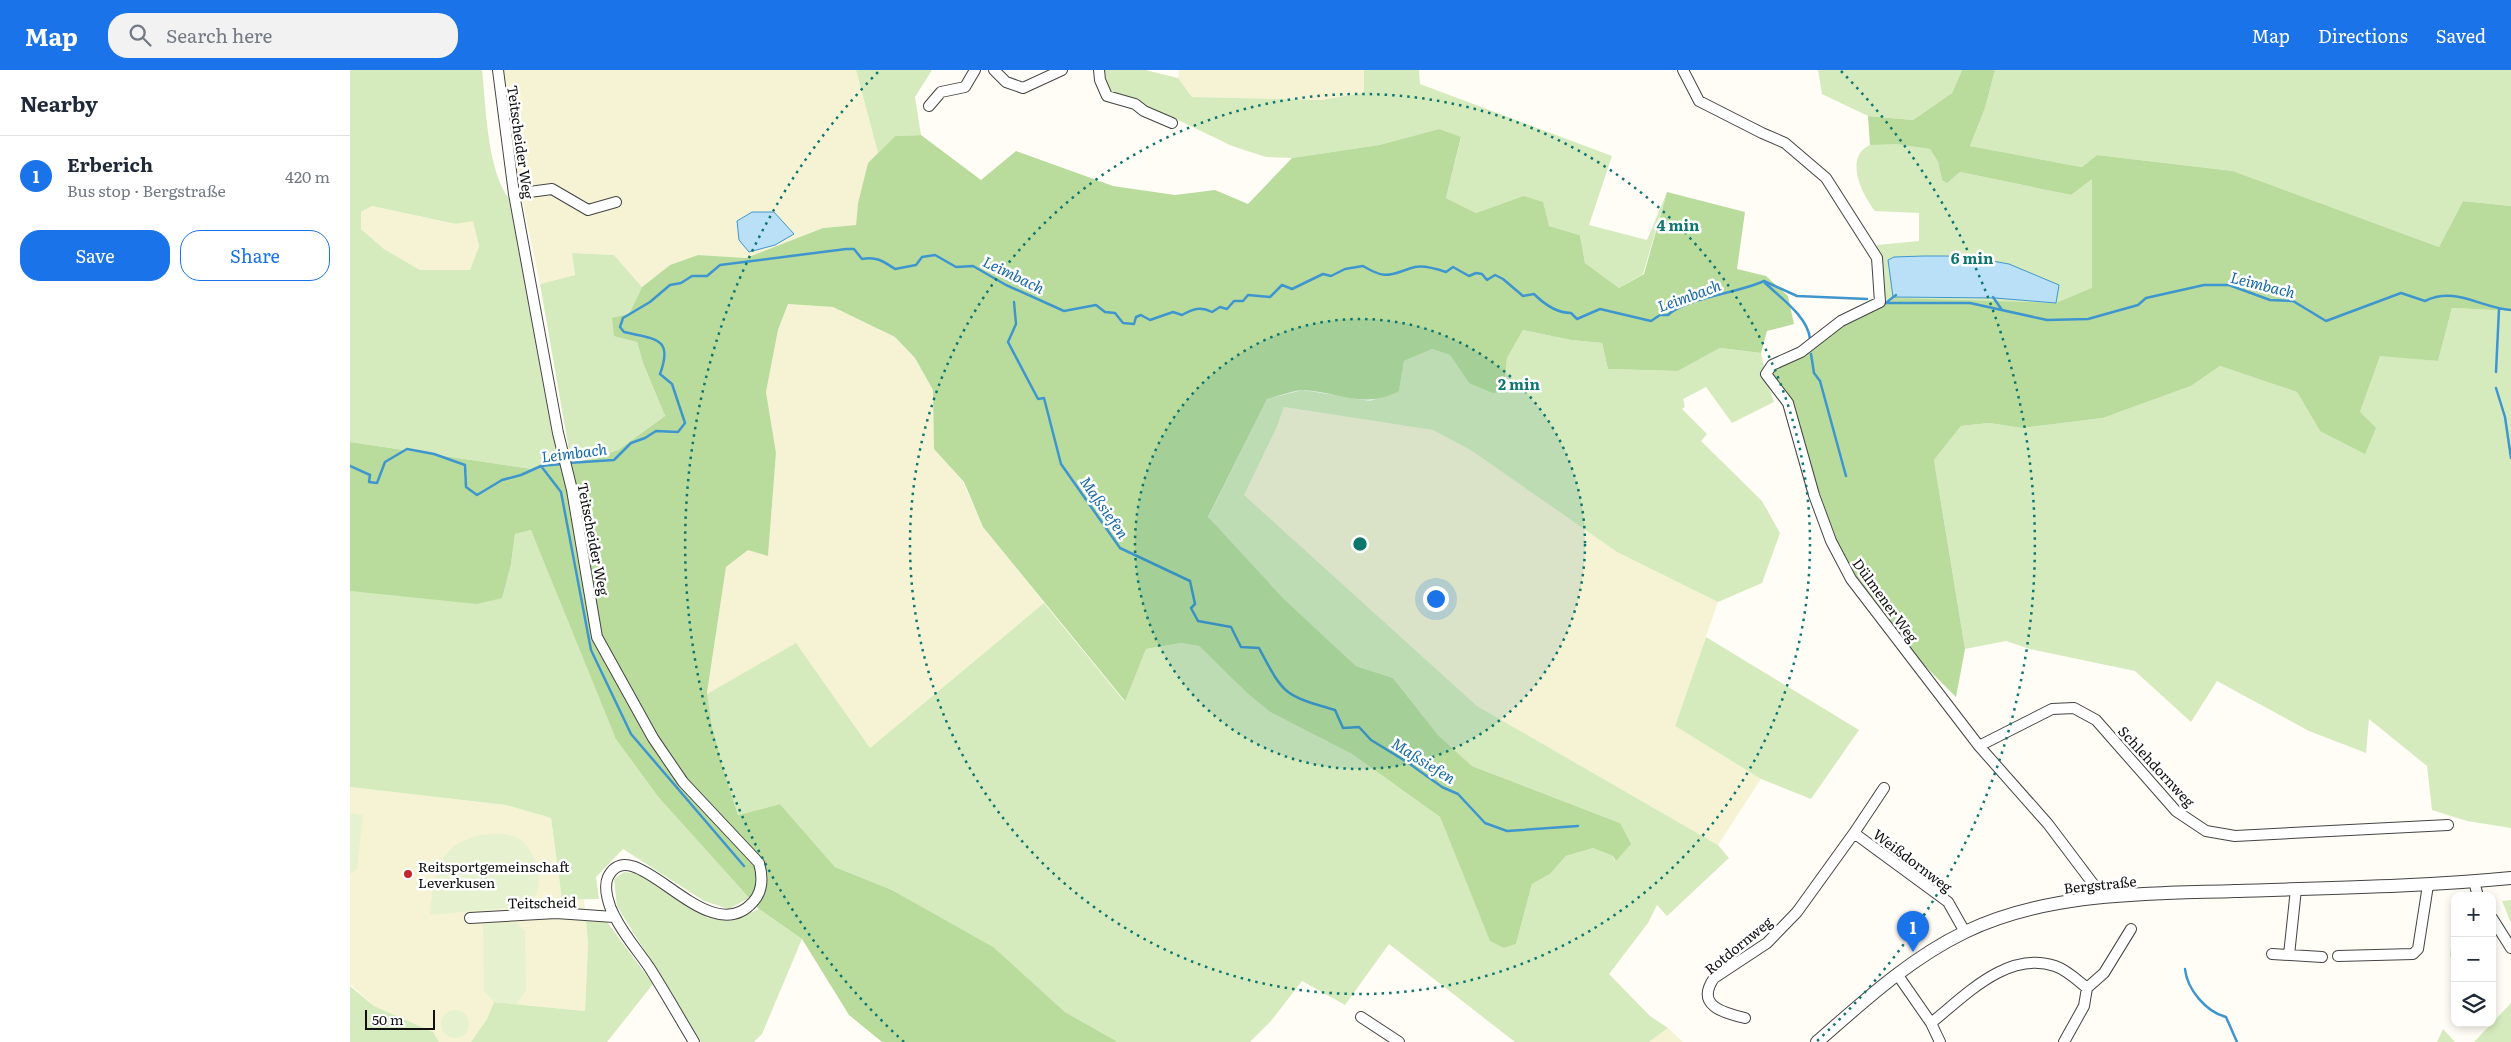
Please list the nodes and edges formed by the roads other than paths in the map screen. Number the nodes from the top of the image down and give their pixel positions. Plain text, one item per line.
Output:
1 (498, 70) edge
2 (976, 70) edge
3 (994, 70) edge
4 (1062, 70) edge
5 (1099, 70) edge
6 (1683, 70) edge
7 (929, 106) dead end
8 (1172, 123) dead end
9 (514, 194) junction
10 (616, 202) dead end
11 (1979, 746) junction
12 (1884, 788) dead end
13 (2448, 825) dead end
14 (1854, 833) junction
15 (2511, 878) edge
16 (2474, 882) junction
17 (2428, 885) junction
18 (2296, 889) junction
19 (2477, 892) edge
20 (2100, 898) junction
21 (614, 916) junction
22 (470, 918) dead end
23 (2496, 924) edge
24 (2131, 929) dead end
25 (1965, 932) junction
26 (2511, 948) edge
27 (2272, 954) dead end
28 (2289, 955) junction
29 (2338, 956) dead end
30 (2322, 958) dead end
31 (1897, 974) junction
32 (2087, 988) junction
33 (1361, 1017) dead end
34 (1745, 1018) dead end
35 (1931, 1023) junction
36 (694, 1042) edge
37 (1399, 1042) edge
38 (1816, 1042) edge
39 (1940, 1042) edge
40 (2064, 1042) edge

1 - 9 street, Teitscheider Weg
2 - 7 street
3 - 4 street
5 - 8 street
6 - 11 street, Dülmener Weg
9 - 10 street
9 - 21 street, Teitscheider Weg
11 - 13 street, Schlehdornweg
11 - 20 street, Dülmener Weg
12 - 14 street, Weißdornweg
14 - 25 street, Weißdornweg
14 - 34 street, Rotdornweg
15 - 16 street, Bergstraße
16 - 17 street, Bergstraße
16 - 19 street
17 - 18 street, Bergstraße
17 - 29 street
18 - 20 street, Bergstraße
18 - 28 street
20 - 25 street, Bergstraße
21 - 22 street, Teitscheid
21 - 36 street
23 - 26 street
24 - 32 street
25 - 31 street, Bergstraße
27 - 28 street
28 - 30 street
31 - 35 street
31 - 38 street, Bergstraße
32 - 35 street
32 - 40 street
33 - 37 street
35 - 39 street

